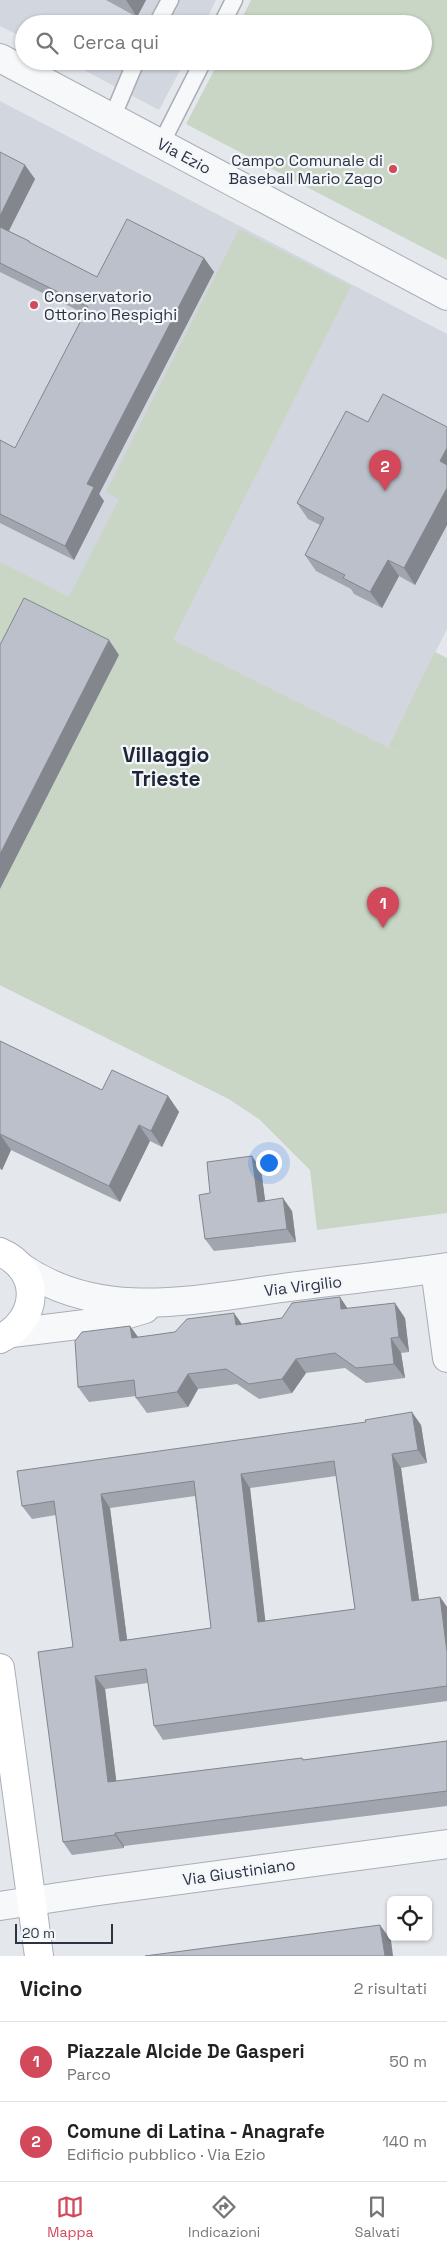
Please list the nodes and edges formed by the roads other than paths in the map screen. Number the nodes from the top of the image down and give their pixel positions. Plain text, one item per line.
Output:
1 (170, 0) edge
2 (234, 0) edge
3 (162, 15) edge
4 (226, 15) edge
5 (0, 58) edge
6 (15, 66) edge
7 (22, 70) edge
8 (132, 70) edge
9 (198, 70) edge
10 (112, 118) junction
11 (161, 144) junction
12 (447, 296) edge
13 (10, 1259) edge
14 (441, 1268) edge
15 (160, 1304) junction
16 (4, 1342) edge
17 (447, 1358) edge
18 (0, 1668) edge
19 (447, 1844) edge
20 (32, 1900) junction
21 (0, 1906) edge
22 (39, 1956) edge

1 - 3 lane
2 - 4 lane
5 - 6 street, Via Ezio
7 - 10 street, Via Ezio
8 - 10 lane
9 - 11 lane
10 - 11 street, Via Ezio
11 - 12 street, Via Ezio
13 - 15 street
13 - 16 main road
14 - 15 street, Via Virgilio
14 - 17 street
15 - 16 street
18 - 20 main road
19 - 20 street, Via Giustiniano
20 - 21 street, Via Giustiniano
20 - 22 main road

